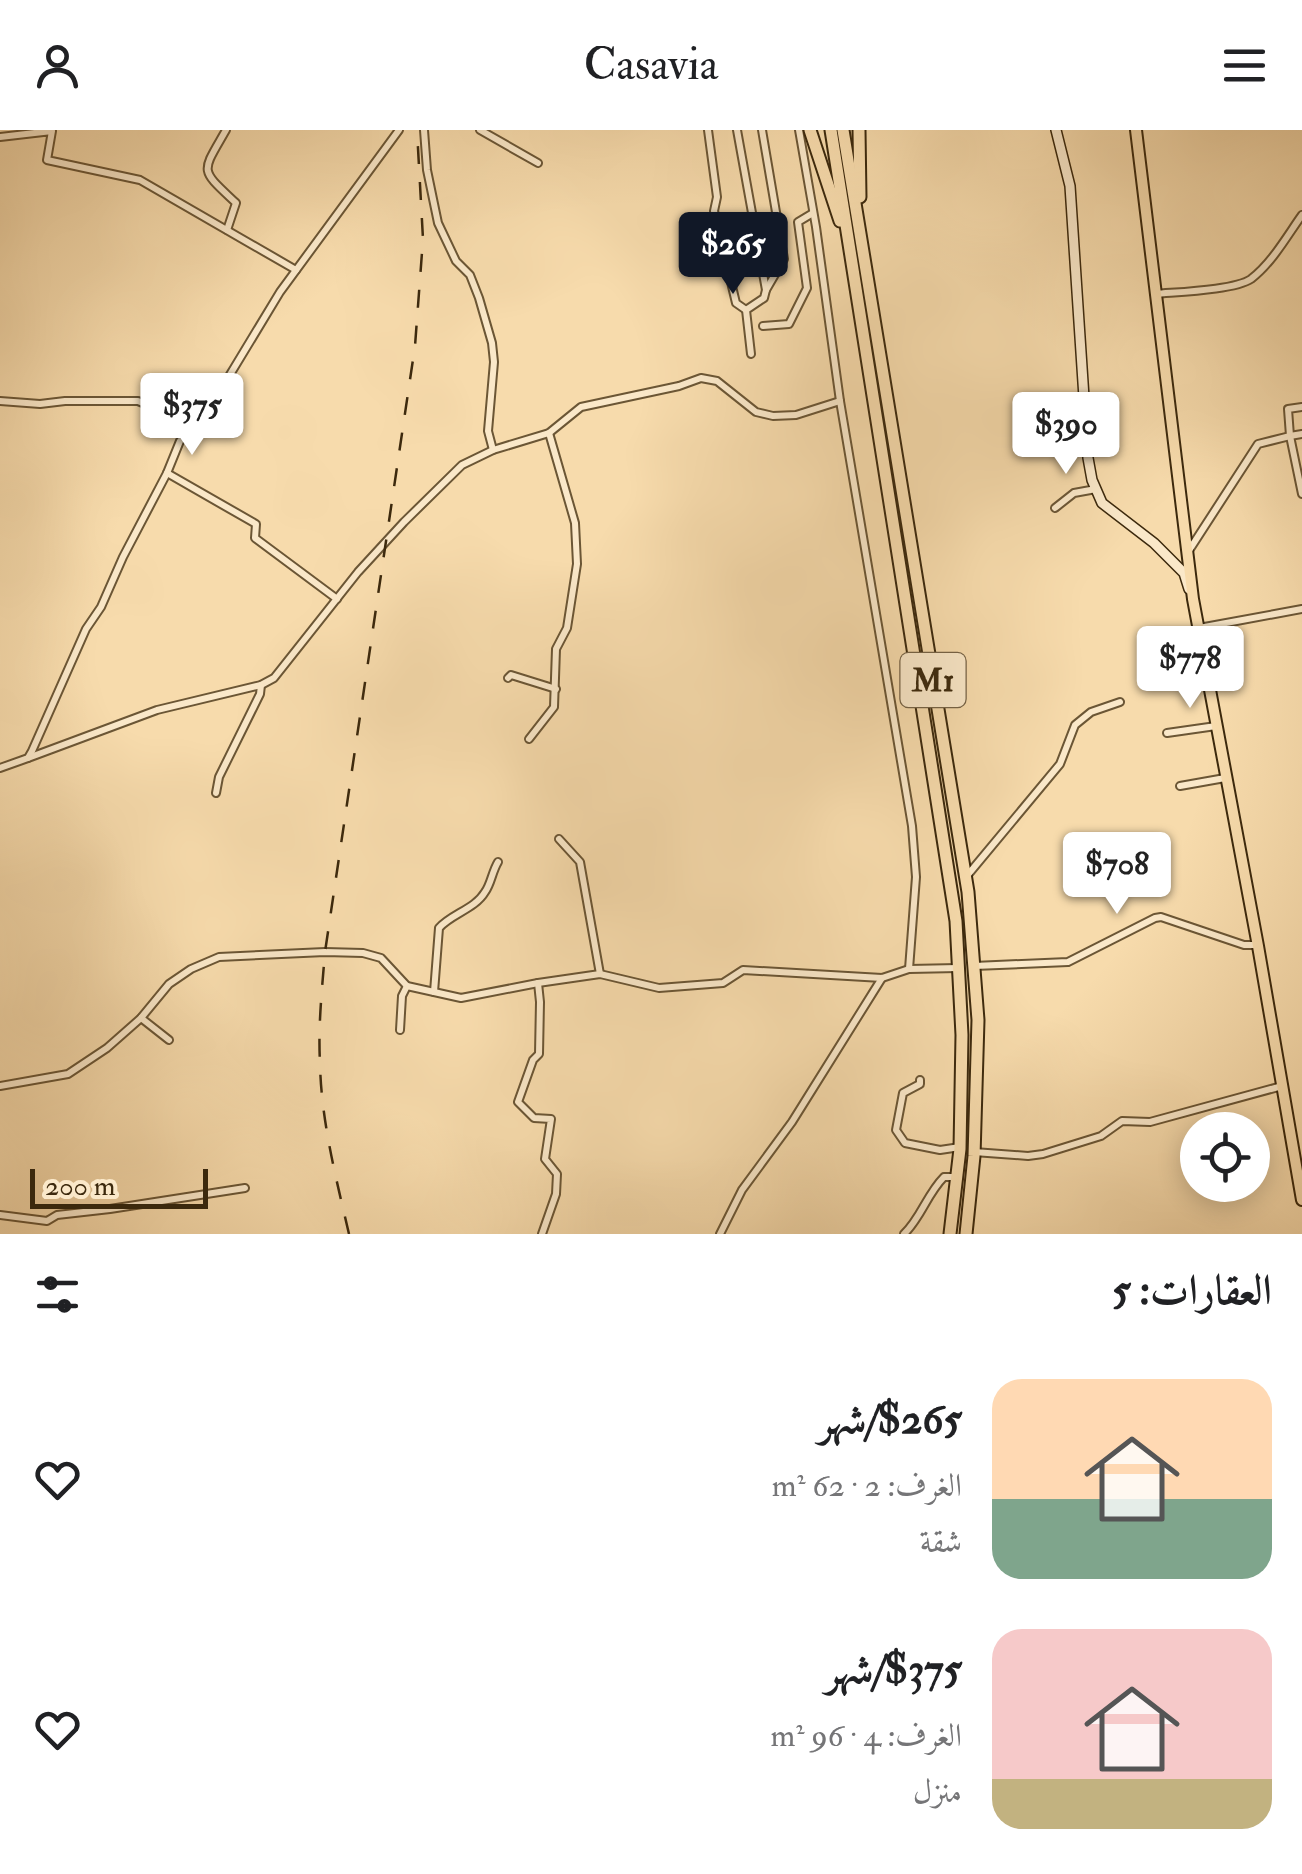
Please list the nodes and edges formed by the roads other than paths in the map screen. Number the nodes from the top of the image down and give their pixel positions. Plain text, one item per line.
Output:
1 (226, 130) edge
2 (399, 130) edge
3 (424, 130) edge
4 (480, 130) edge
5 (708, 130) edge
6 (737, 130) edge
7 (762, 130) edge
8 (799, 130) edge
9 (810, 130) edge
10 (831, 130) edge
11 (843, 130) edge
12 (859, 130) edge
13 (1056, 130) edge
14 (1136, 130) edge
15 (0, 137) edge
16 (538, 163) dead end
17 (813, 213) junction
18 (1302, 216) edge
19 (226, 230) junction
20 (860, 236) junction
21 (852, 254) junction
22 (296, 270) junction
23 (766, 290) junction
24 (1154, 294) junction
25 (746, 310) junction
26 (763, 326) dead end
27 (751, 354) dead end
28 (0, 401) edge
29 (840, 401) junction
30 (1302, 406) edge
31 (194, 424) junction
32 (549, 433) junction
33 (1302, 434) edge
34 (1290, 436) junction
35 (493, 450) junction
36 (167, 472) junction
37 (1096, 490) junction
38 (1302, 494) edge
39 (1055, 508) dead end
40 (1188, 553) junction
41 (336, 599) junction
42 (1193, 600) junction
43 (1302, 609) edge
44 (1199, 628) junction
45 (508, 678) dead end
46 (261, 685) junction
47 (556, 689) junction
48 (1120, 702) dead end
49 (1217, 726) junction
50 (1167, 733) dead end
51 (529, 739) dead end
52 (28, 758) junction
53 (0, 768) edge
54 (1226, 778) junction
55 (1180, 786) dead end
56 (216, 793) dead end
57 (559, 839) dead end
58 (498, 862) dead end
59 (966, 878) junction
60 (1258, 946) junction
61 (974, 966) junction
62 (958, 968) junction
63 (909, 970) junction
64 (600, 974) junction
65 (882, 978) junction
66 (538, 982) junction
67 (407, 986) junction
68 (434, 992) junction
69 (141, 1018) junction
70 (400, 1030) dead end
71 (169, 1040) dead end
72 (920, 1080) dead end
73 (0, 1086) edge
74 (1282, 1086) junction
75 (960, 1147) junction
76 (974, 1152) junction
77 (957, 1178) junction
78 (244, 1188) dead end
79 (1302, 1200) edge
80 (0, 1216) edge
81 (723, 1233) edge
82 (542, 1234) edge
83 (904, 1234) edge
84 (950, 1234) edge
85 (966, 1234) edge

1 - 19 street
2 - 22 street
3 - 35 street
4 - 16 street
5 - 25 street
6 - 23 street
7 - 23 street
8 - 17 street
9 - 21 highway
10 - 21 highway, M1
11 - 20 highway, M1
12 - 20 highway
13 - 37 street
14 - 24 main road
15 - 19 street
17 - 26 street
17 - 29 street
18 - 24 street
19 - 22 street
20 - 59 highway, M1
21 - 62 highway, M1
22 - 31 street
23 - 25 street
24 - 40 main road
25 - 27 street
28 - 31 street
29 - 32 street
29 - 63 street
30 - 34 street
31 - 36 street
32 - 35 street
32 - 47 street
33 - 34 street
34 - 38 street
34 - 40 street
35 - 41 street
36 - 41 street
36 - 52 street
37 - 39 street
37 - 42 street
40 - 42 main road
41 - 46 street
42 - 44 main road
43 - 44 street
44 - 49 main road
45 - 47 street
46 - 52 street
46 - 56 street
47 - 51 street
48 - 59 street
49 - 50 street
49 - 54 main road
52 - 53 street
54 - 55 street
54 - 60 main road
57 - 64 street
58 - 68 street
59 - 61 highway, M1
60 - 61 street
60 - 74 main road
61 - 76 highway, M1
62 - 63 street
62 - 75 highway, M1
63 - 65 street
64 - 65 street
64 - 66 street
65 - 81 street
66 - 68 street
66 - 82 street
67 - 68 street
67 - 69 street
67 - 70 street
69 - 71 street
69 - 73 street
72 - 75 street
74 - 76 street
74 - 79 main road
75 - 77 highway, M1
76 - 85 highway, M1
77 - 83 street
77 - 84 highway, M1
78 - 80 street

